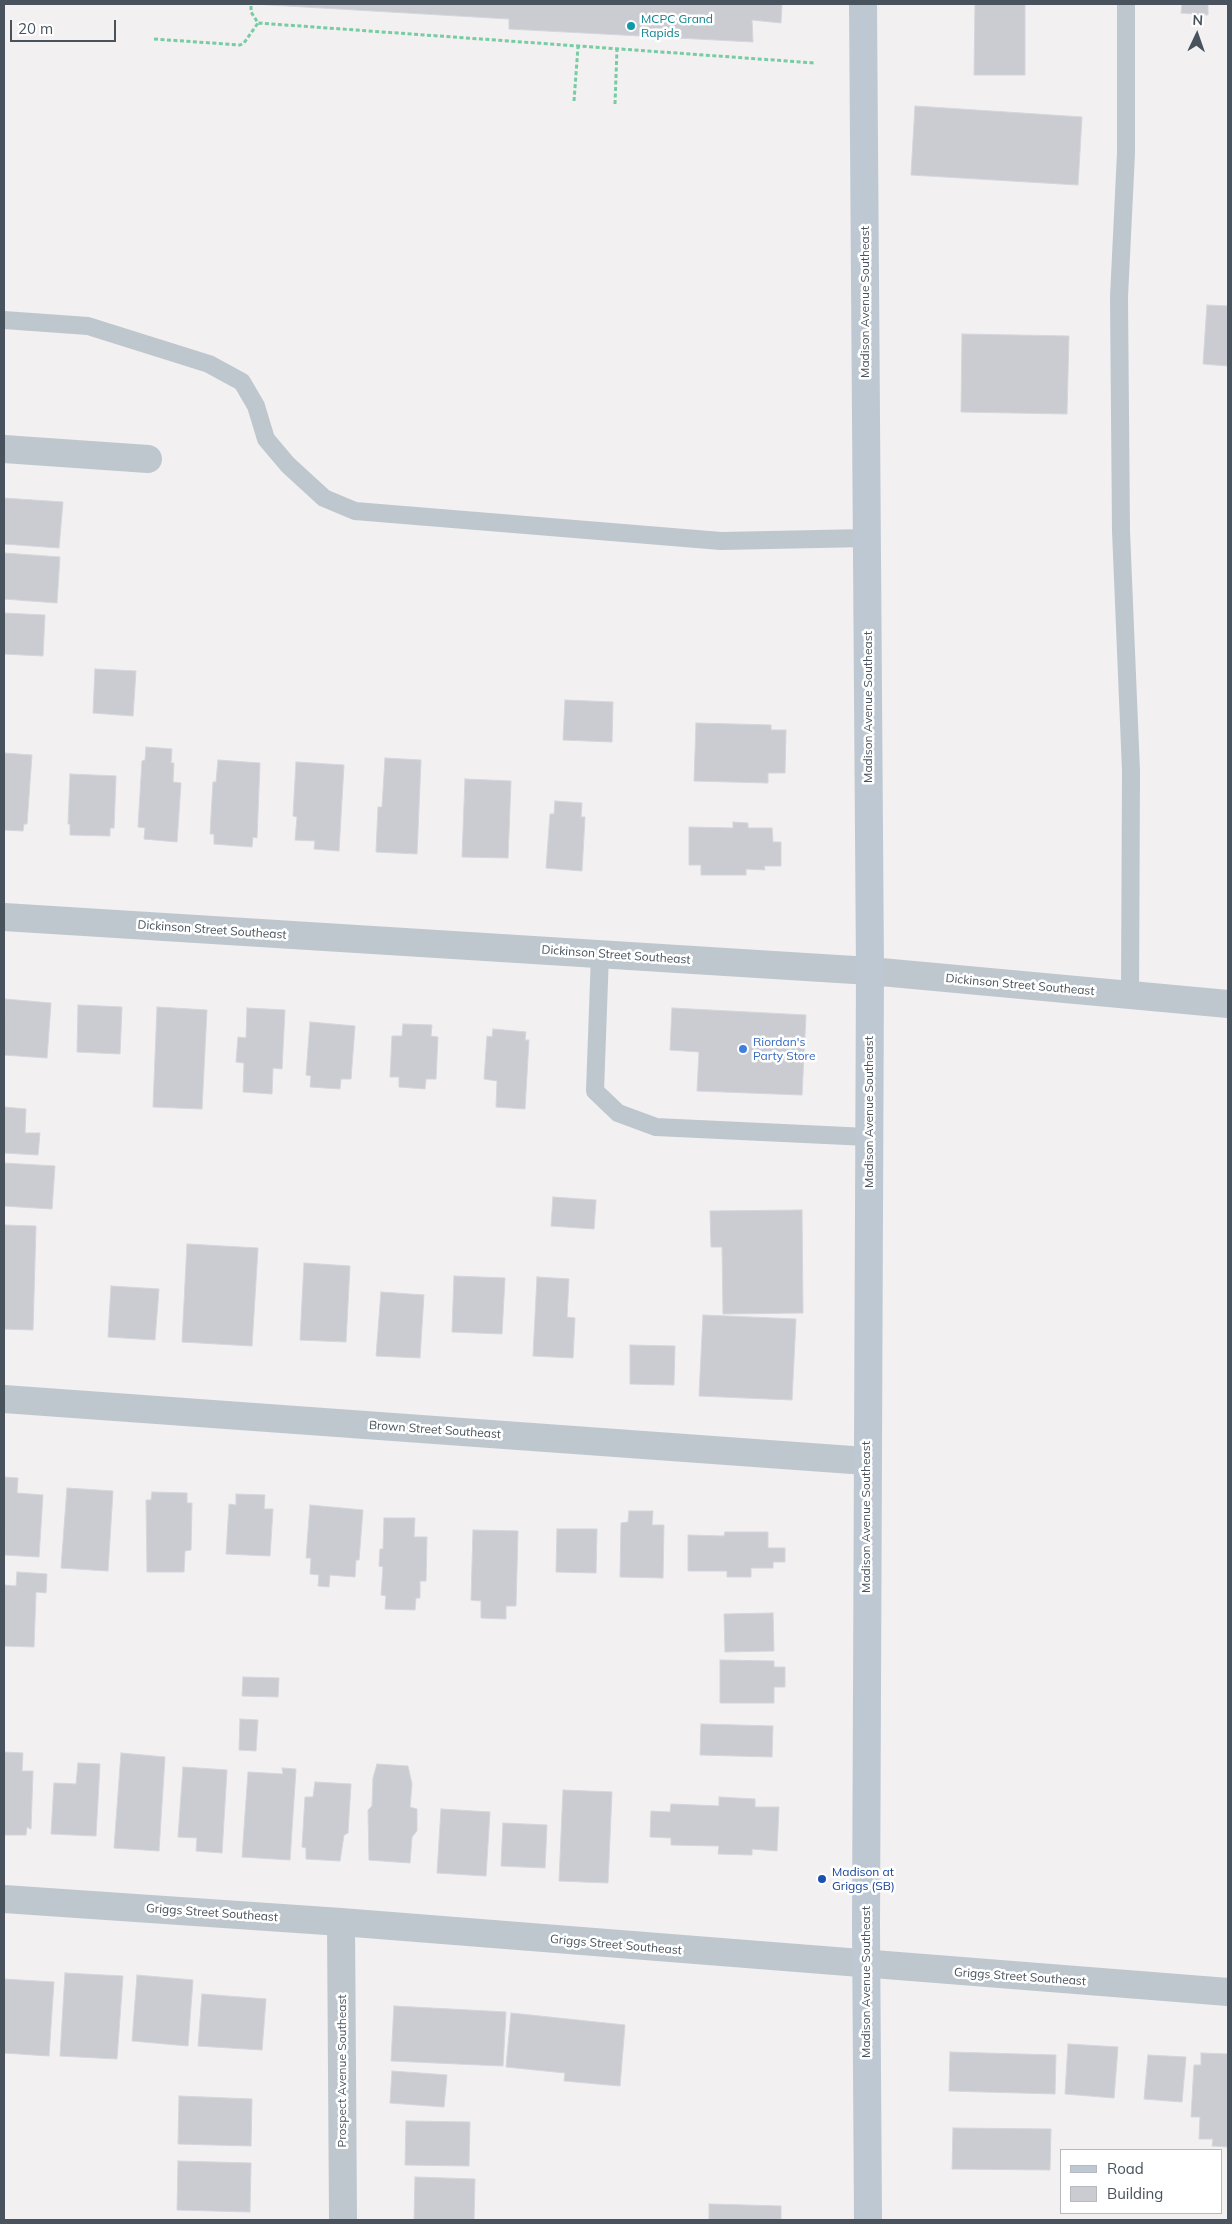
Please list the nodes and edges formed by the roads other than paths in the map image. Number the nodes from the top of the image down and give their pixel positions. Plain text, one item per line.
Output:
1 (863, 4) edge
2 (1126, 4) edge
3 (4, 320) edge
4 (4, 449) edge
5 (148, 459) dead end
6 (867, 538) junction
7 (4, 917) edge
8 (600, 954) junction
9 (870, 971) junction
10 (1130, 995) junction
11 (1228, 1004) edge
12 (868, 1137) junction
13 (4, 1399) edge
14 (866, 1461) junction
15 (4, 1899) edge
16 (341, 1922) junction
17 (866, 1965) junction
18 (1228, 1992) edge
19 (343, 2220) edge
20 (868, 2220) edge

1 - 6 street, Madison Avenue Southeast
2 - 10 lane
3 - 6 lane
4 - 5 street
6 - 9 street, Madison Avenue Southeast
7 - 8 street, Dickinson Street Southeast
8 - 9 street, Dickinson Street Southeast
8 - 12 lane
9 - 10 street, Dickinson Street Southeast
9 - 12 street, Madison Avenue Southeast
10 - 11 street, Dickinson Street Southeast
12 - 14 street, Madison Avenue Southeast
13 - 14 street, Brown Street Southeast
14 - 17 street, Madison Avenue Southeast
15 - 16 street, Griggs Street Southeast
16 - 17 street, Griggs Street Southeast
16 - 19 street, Prospect Avenue Southeast
17 - 18 street, Griggs Street Southeast
17 - 20 street, Madison Avenue Southeast

